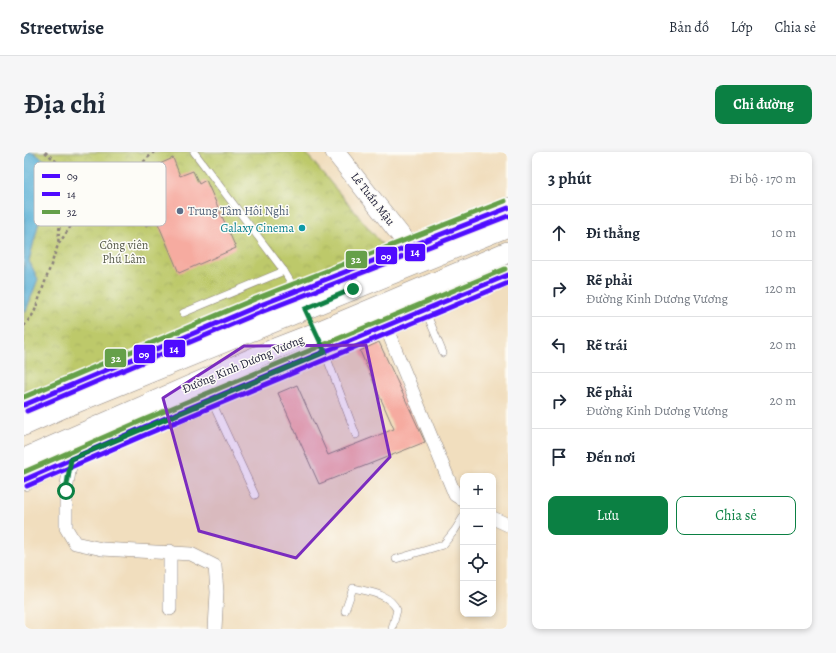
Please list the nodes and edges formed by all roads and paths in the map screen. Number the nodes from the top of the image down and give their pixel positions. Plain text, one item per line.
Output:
1 (45, 152) edge
2 (154, 152) edge
3 (194, 152) edge
4 (336, 152) edge
5 (57, 162) edge
6 (143, 162) edge
7 (508, 208) edge
8 (59, 226) edge
9 (71, 226) edge
10 (508, 226) edge
11 (58, 245) junction
12 (508, 252) edge
13 (416, 254) junction
14 (284, 271) junction
15 (508, 275) edge
16 (301, 300) junction
17 (425, 310) junction
18 (183, 313) dead end
19 (24, 326) edge
20 (386, 327) junction
21 (320, 343) junction
22 (443, 352) dead end
23 (211, 400) junction
24 (24, 405) edge
25 (24, 425) edge
26 (356, 435) dead end
27 (24, 459) edge
28 (71, 459) junction
29 (24, 480) edge
30 (255, 495) dead end
31 (460, 498) edge
32 (496, 519) edge
33 (460, 522) edge
34 (508, 525) edge
35 (170, 551) junction
36 (396, 559) dead end
37 (170, 609) dead end
38 (345, 611) dead end
39 (215, 629) edge
40 (392, 629) edge

1 - 5 path
2 - 6 path
3 - 14 lane
4 - 13 street, Lê Tuấn Mậu
7 - 13 main road
8 - 11 path
9 - 11 path
10 - 13 main road
11 - 19 path
12 - 21 main road, Đường Kinh Dương Vương
13 - 16 main road
14 - 16 lane
14 - 18 lane
15 - 17 main road, Đường Kinh Dương Vương
16 - 21 main road
16 - 24 main road
16 - 25 main road
17 - 20 main road, Đường Kinh Dương Vương
17 - 22 lane
20 - 21 main road, Đường Kinh Dương Vương
20 - 31 street
21 - 23 main road, Đường Kinh Dương Vương
21 - 26 lane
21 - 27 main road, Đường Kinh Dương Vương
23 - 28 main road, Đường Kinh Dương Vương
23 - 30 lane
28 - 29 main road, Đường Kinh Dương Vương
28 - 35 street
32 - 34 street
33 - 36 lane
35 - 37 street
35 - 39 street
38 - 40 lane

